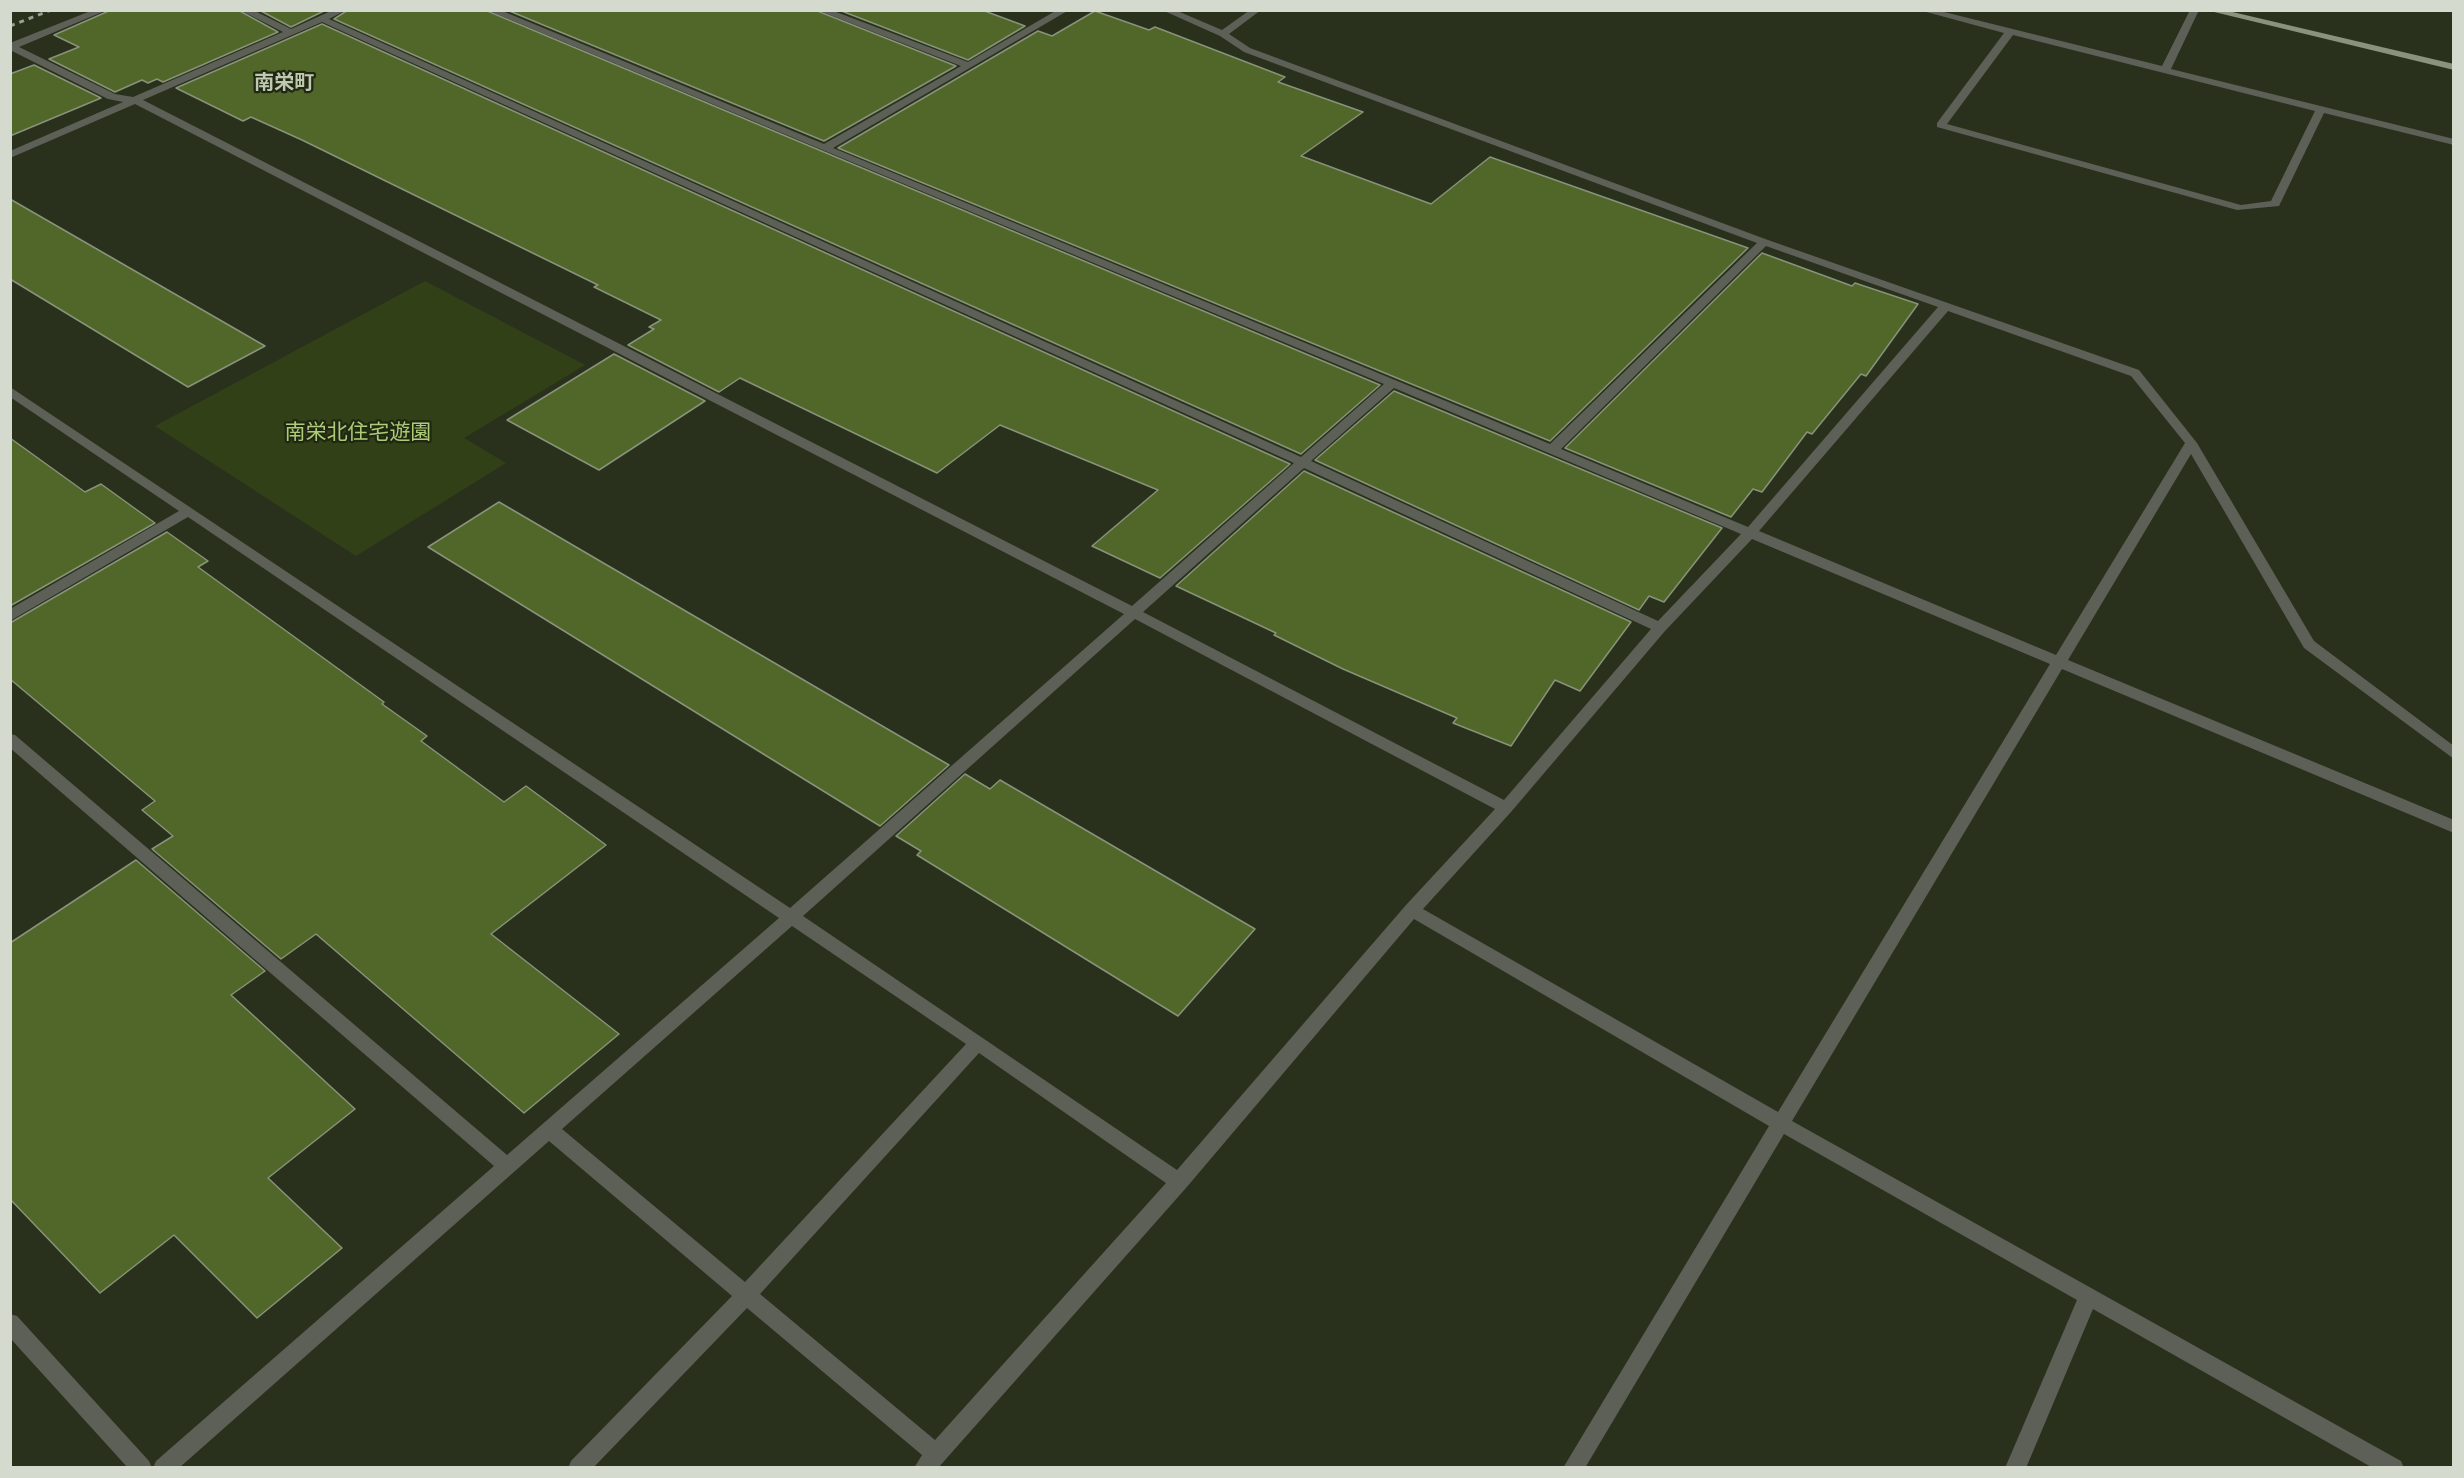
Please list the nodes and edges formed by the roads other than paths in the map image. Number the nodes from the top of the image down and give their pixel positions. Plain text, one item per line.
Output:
1 (103, 10) edge
2 (244, 10) edge
3 (342, 10) edge
4 (492, 10) edge
5 (821, 10) edge
6 (1065, 10) edge
7 (1166, 10) edge
8 (1257, 10) edge
9 (1923, 10) edge
10 (2195, 10) edge
11 (2210, 10) edge
12 (322, 19) junction
13 (2010, 32) junction
14 (293, 33) junction
15 (1223, 34) junction
16 (11, 47) edge
17 (967, 65) junction
18 (2454, 67) edge
19 (2165, 70) junction
20 (137, 101) junction
21 (2321, 109) junction
22 (2454, 142) edge
23 (827, 147) junction
24 (10, 155) edge
25 (1764, 242) junction
26 (1945, 307) junction
27 (1392, 382) junction
28 (10, 391) edge
29 (2191, 443) junction
30 (1552, 450) junction
31 (1304, 463) junction
32 (188, 511) junction
33 (1750, 533) junction
34 (1134, 613) junction
35 (10, 616) edge
36 (1660, 628) junction
37 (2060, 662) junction
38 (10, 739) edge
39 (2454, 754) edge
40 (1506, 808) junction
41 (2454, 827) edge
42 (1412, 910) junction
43 (791, 917) junction
44 (978, 1043) junction
45 (1782, 1124) junction
46 (548, 1129) junction
47 (507, 1166) junction
48 (1179, 1182) junction
49 (746, 1295) junction
50 (2089, 1296) junction
51 (10, 1323) edge
52 (930, 1461) edge
53 (142, 1467) edge
54 (163, 1467) edge
55 (578, 1467) edge
56 (1573, 1467) edge
57 (2015, 1467) edge
58 (2394, 1467) edge

1 - 16 street
2 - 14 street
3 - 12 street
4 - 23 street
5 - 17 street
6 - 17 street
7 - 15 street
8 - 15 street
9 - 13 street
10 - 19 street
11 - 18 main road
12 - 14 street
12 - 31 street
13 - 19 street
13 - 21 street
14 - 20 street
15 - 25 street
16 - 20 street
17 - 23 street
19 - 21 street
20 - 24 street
20 - 34 street
21 - 22 street
23 - 27 street
25 - 26 street
25 - 30 street
26 - 29 street
26 - 33 street
27 - 30 street
27 - 31 street
28 - 32 street
29 - 37 street
29 - 39 street
30 - 33 street
31 - 34 street
31 - 36 street
32 - 35 street
32 - 43 street
33 - 36 street
33 - 37 street
34 - 40 street
34 - 43 street
36 - 40 street
37 - 41 street
37 - 45 street
38 - 47 street
40 - 42 street
42 - 45 street
42 - 48 street
43 - 44 street
43 - 46 street
44 - 48 street
44 - 49 street
45 - 50 street
45 - 56 street
46 - 47 street
46 - 49 street
47 - 54 street
48 - 52 street
49 - 52 street
49 - 55 street
50 - 57 street
50 - 58 street
51 - 53 street

